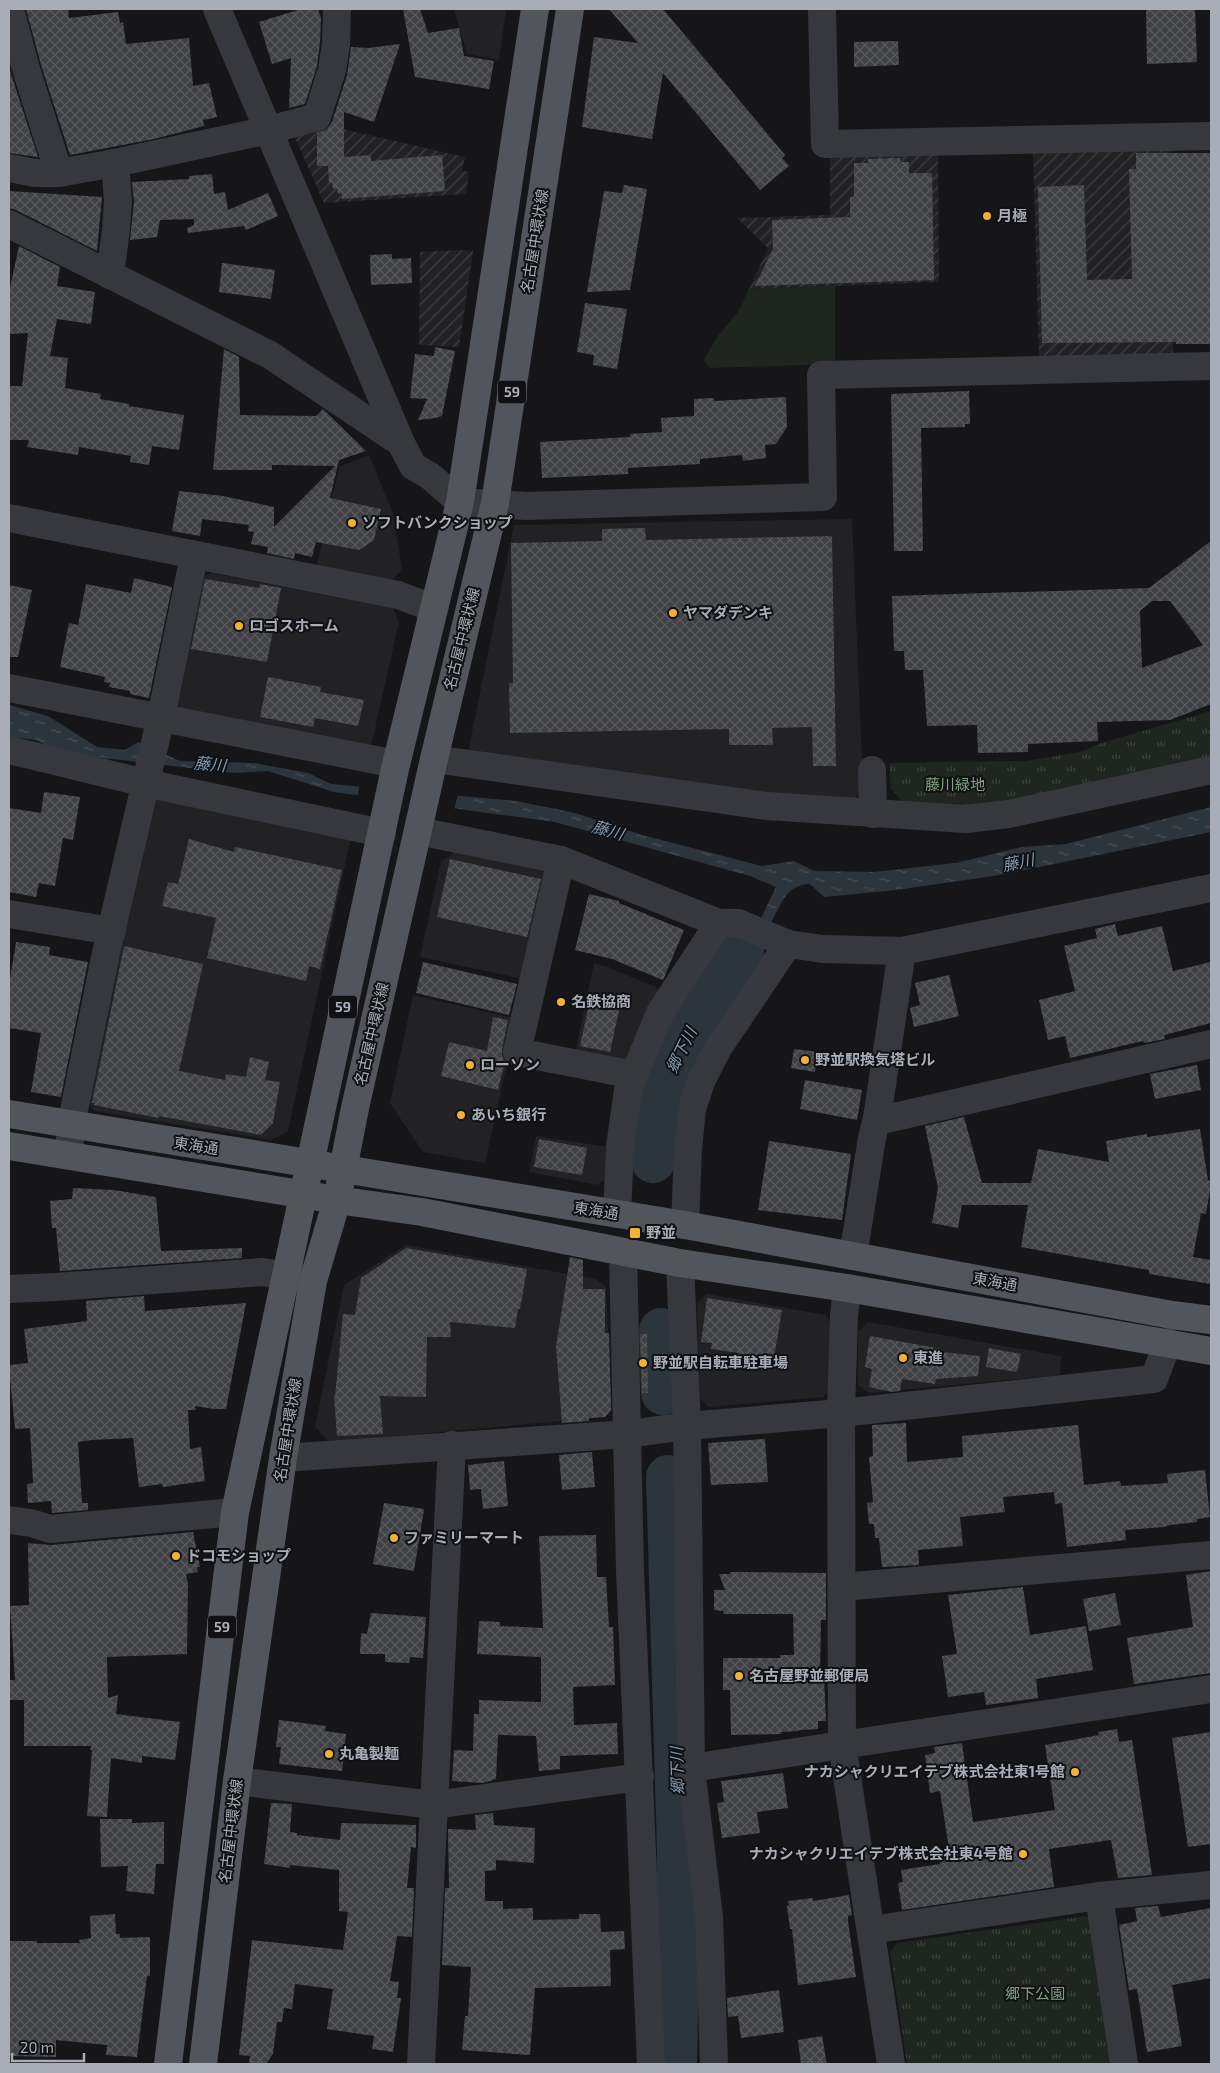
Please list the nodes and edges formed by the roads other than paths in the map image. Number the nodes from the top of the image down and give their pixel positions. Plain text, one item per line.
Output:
1 (10, 9) edge
2 (218, 9) edge
3 (337, 9) edge
4 (535, 9) edge
5 (570, 9) edge
6 (822, 9) edge
7 (269, 130) junction
8 (1211, 136) edge
9 (115, 164) junction
10 (9, 168) edge
11 (59, 173) junction
12 (9, 224) edge
13 (110, 275) junction
14 (1211, 366) edge
15 (401, 443) junction
16 (460, 502) junction
17 (495, 503) junction
18 (9, 518) edge
19 (194, 556) junction
20 (433, 608) junction
21 (9, 688) edge
22 (160, 723) junction
23 (9, 750) edge
24 (396, 766) junction
25 (432, 766) junction
26 (872, 770) dead end
27 (1211, 770) edge
28 (147, 778) junction
29 (873, 814) junction
30 (383, 827) junction
31 (420, 827) junction
32 (561, 860) junction
33 (1211, 888) edge
34 (9, 914) edge
35 (719, 922) junction
36 (112, 931) junction
37 (788, 944) junction
38 (902, 950) junction
39 (1211, 1044) edge
40 (634, 1075) junction
41 (9, 1114) edge
42 (877, 1118) junction
43 (71, 1125) junction
44 (9, 1146) edge
45 (69, 1155) junction
46 (310, 1162) junction
47 (343, 1167) junction
48 (304, 1194) junction
49 (337, 1200) junction
50 (617, 1214) junction
51 (685, 1225) junction
52 (623, 1252) junction
53 (853, 1256) junction
54 (680, 1263) junction
55 (285, 1276) junction
56 (313, 1281) junction
57 (9, 1288) edge
58 (847, 1288) junction
59 (1211, 1320) edge
60 (1168, 1342) junction
61 (1211, 1351) edge
62 (841, 1414) junction
63 (686, 1426) junction
64 (628, 1434) junction
65 (452, 1445) junction
66 (283, 1458) junction
67 (236, 1512) junction
68 (9, 1520) edge
69 (1211, 1556) edge
70 (842, 1587) junction
71 (1211, 1690) edge
72 (842, 1744) junction
73 (691, 1768) junction
74 (640, 1777) junction
75 (237, 1781) junction
76 (433, 1804) junction
77 (1211, 1885) edge
78 (1099, 1896) junction
79 (872, 1930) junction
80 (168, 2064) edge
81 (203, 2064) edge
82 (421, 2064) edge
83 (650, 2064) edge
84 (714, 2064) edge
85 (891, 2064) edge
86 (1124, 2064) edge

1 - 11 street
2 - 7 street
3 - 7 street
4 - 16 main road, 59
5 - 17 main road, 名古屋中環状線 / 59
6 - 8 street
7 - 9 street
7 - 15 street
9 - 11 street
9 - 13 street
10 - 11 street
12 - 13 street
13 - 15 street
14 - 17 street
15 - 16 street
16 - 17 street
16 - 20 main road, 59
17 - 25 main road, 名古屋中環状線 / 59
18 - 19 street
19 - 20 street
19 - 22 street
20 - 24 main road, 59
21 - 22 street
22 - 24 street
22 - 28 street
23 - 28 street
24 - 30 main road, 59
25 - 29 street
25 - 31 main road, 名古屋中環状線 / 59
26 - 29 street
27 - 29 street
28 - 30 street
28 - 36 street
30 - 46 main road, 59
31 - 32 street
31 - 47 main road, 名古屋中環状線 / 59
32 - 35 street
32 - 40 street
33 - 38 street
34 - 36 street
35 - 37 street
35 - 40 street
36 - 43 street
37 - 38 street
37 - 51 street
38 - 42 street
39 - 42 street
40 - 50 street
41 - 43 main road, 東海通
42 - 53 street
43 - 45 street
43 - 46 main road, 東海通
44 - 45 main road, 東海通
45 - 48 main road, 東海通
46 - 47 main road, 東海通
46 - 48 main road, 59
47 - 49 main road, 名古屋中環状線 / 59
47 - 50 main road, 東海通
48 - 49 main road, 東海通
48 - 55 main road, 59
49 - 52 main road, 東海通
49 - 56 main road, 名古屋中環状線 / 59
50 - 51 main road, 東海通
51 - 53 main road, 東海通
52 - 54 main road, 東海通
52 - 64 street
53 - 59 main road, 東海通
54 - 58 main road, 東海通
54 - 63 street
55 - 56 street
55 - 57 street
55 - 67 main road, 59
56 - 66 main road, 名古屋中環状線 / 59
58 - 60 main road, 東海通
58 - 62 street
60 - 61 main road, 東海通
60 - 62 street
62 - 63 street
62 - 70 street
63 - 64 street
63 - 73 street
64 - 65 street
64 - 74 street
65 - 66 street
65 - 76 street
66 - 75 main road, 名古屋中環状線 / 59
67 - 68 street
67 - 80 main road, 59
69 - 70 street
70 - 72 street
71 - 72 street
72 - 73 street
72 - 79 street
73 - 84 street
74 - 76 street
74 - 83 street
75 - 76 street
75 - 81 main road, 名古屋中環状線 / 59
76 - 82 street
77 - 78 street
78 - 79 street
78 - 86 street
79 - 85 street

